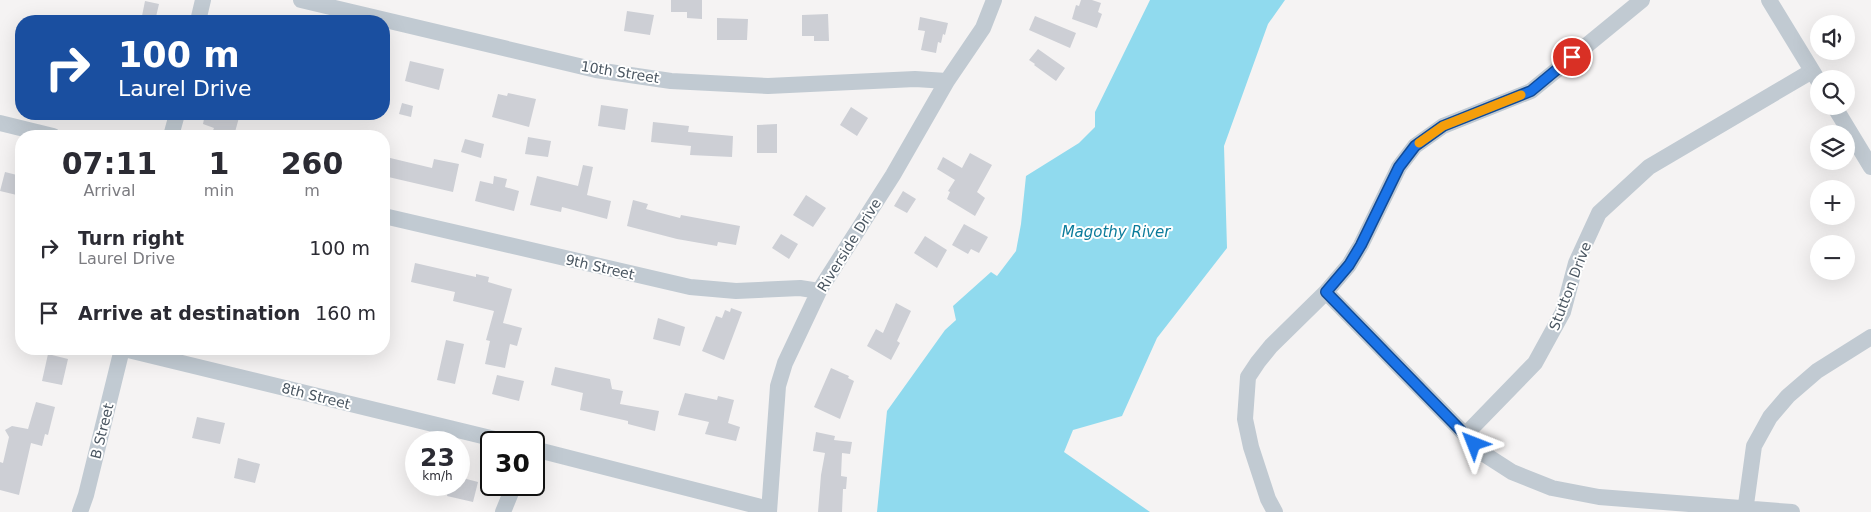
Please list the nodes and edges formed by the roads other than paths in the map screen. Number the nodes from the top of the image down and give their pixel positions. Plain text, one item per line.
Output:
1 (203, 0) edge
2 (301, 0) edge
3 (994, 0) edge
4 (1642, 0) edge
5 (1769, 0) edge
6 (199, 15) edge
7 (364, 15) edge
8 (390, 21) edge
9 (1811, 70) edge
10 (1810, 80) edge
11 (946, 81) junction
12 (1839, 115) edge
13 (0, 123) edge
14 (29, 130) edge
15 (1871, 167) edge
16 (390, 217) edge
17 (819, 291) junction
18 (1326, 292) junction
19 (1871, 337) edge
20 (121, 355) edge
21 (148, 355) edge
22 (480, 435) edge
23 (1465, 435) junction
24 (545, 452) edge
25 (510, 496) edge
26 (1745, 510) edge
27 (769, 511) edge
28 (80, 512) edge
29 (503, 512) edge
30 (1275, 512) edge
31 (1792, 512) edge

1 - 6 street
2 - 7 street, 10th Street
3 - 11 street, Riverside Drive
4 - 18 street
5 - 9 street
8 - 11 street, 10th Street
10 - 23 street, Stutton Drive
11 - 17 street, Riverside Drive
12 - 15 street
13 - 14 street
16 - 17 street, 9th Street
17 - 27 street, Riverside Drive
18 - 23 street
18 - 30 street
19 - 26 street
20 - 28 street, B Street
21 - 22 street, 8th Street
23 - 26 street
24 - 27 street
25 - 29 street
26 - 31 street

